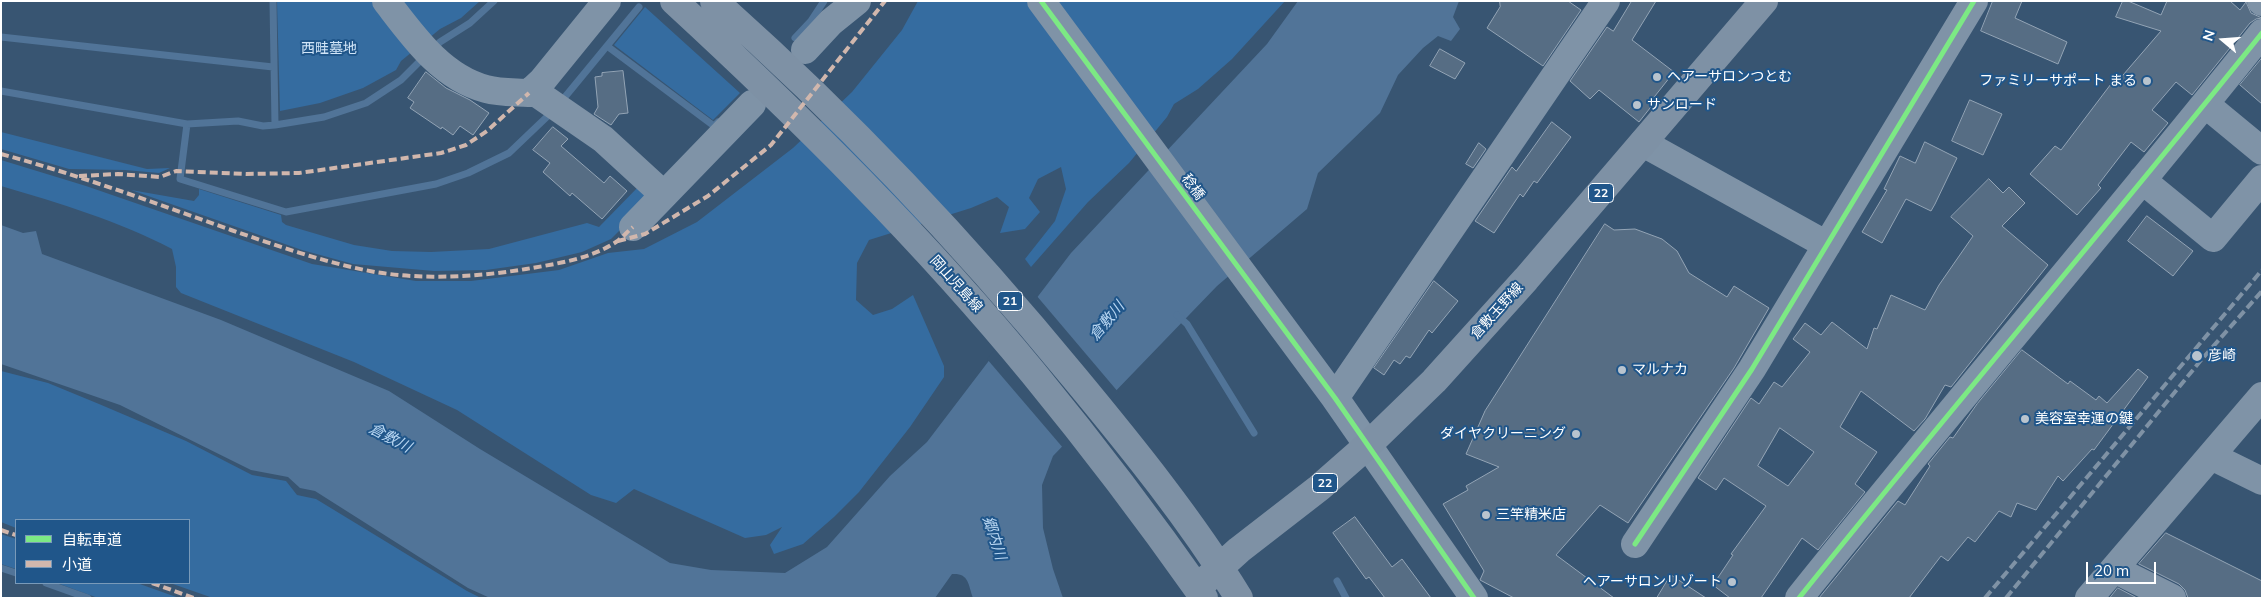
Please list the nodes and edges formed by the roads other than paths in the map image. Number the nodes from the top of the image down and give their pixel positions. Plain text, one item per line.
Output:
1 (386, 1) edge
2 (607, 1) edge
3 (674, 1) edge
4 (714, 1) edge
5 (857, 1) edge
6 (1042, 1) edge
7 (1606, 1) edge
8 (1764, 1) edge
9 (1974, 1) edge
10 (836, 12) edge
11 (2262, 33) edge
12 (805, 50) dead end
13 (543, 99) junction
14 (752, 104) dead end
15 (2205, 104) junction
16 (1643, 143) junction
17 (2262, 151) edge
18 (2262, 179) edge
19 (2142, 180) junction
20 (664, 194) junction
21 (632, 227) dead end
22 (1827, 244) junction
23 (1330, 392) junction
24 (2262, 396) edge
25 (1368, 445) junction
26 (2210, 456) junction
27 (2262, 481) edge
28 (1635, 544) dead end
29 (1221, 568) junction
30 (2114, 569) junction
31 (1194, 594) edge
32 (1240, 598) edge
33 (1474, 598) edge
34 (1799, 598) edge
35 (2089, 598) edge
36 (2172, 598) edge

1 - 13 street
2 - 13 street
3 - 31 main road, 岡山児島線 / 21
4 - 29 main road, 21
5 - 10 street
6 - 23 street, 稔橋
7 - 23 street
8 - 16 main road, 倉敷玉野線 / 22
9 - 22 street
10 - 12 street
11 - 15 street
13 - 20 street
14 - 20 street
15 - 17 street
15 - 19 street
16 - 22 street
16 - 25 main road, 倉敷玉野線 / 22
18 - 19 street
19 - 34 street
20 - 21 street
22 - 28 street
23 - 25 street, 稔橋
24 - 26 street
25 - 29 main road, 倉敷玉野線 / 22
25 - 33 street, 稔橋
26 - 27 street
26 - 30 street
29 - 31 main road, 倉敷玉野線 / 22
29 - 32 main road, 21
30 - 35 street
30 - 36 street

